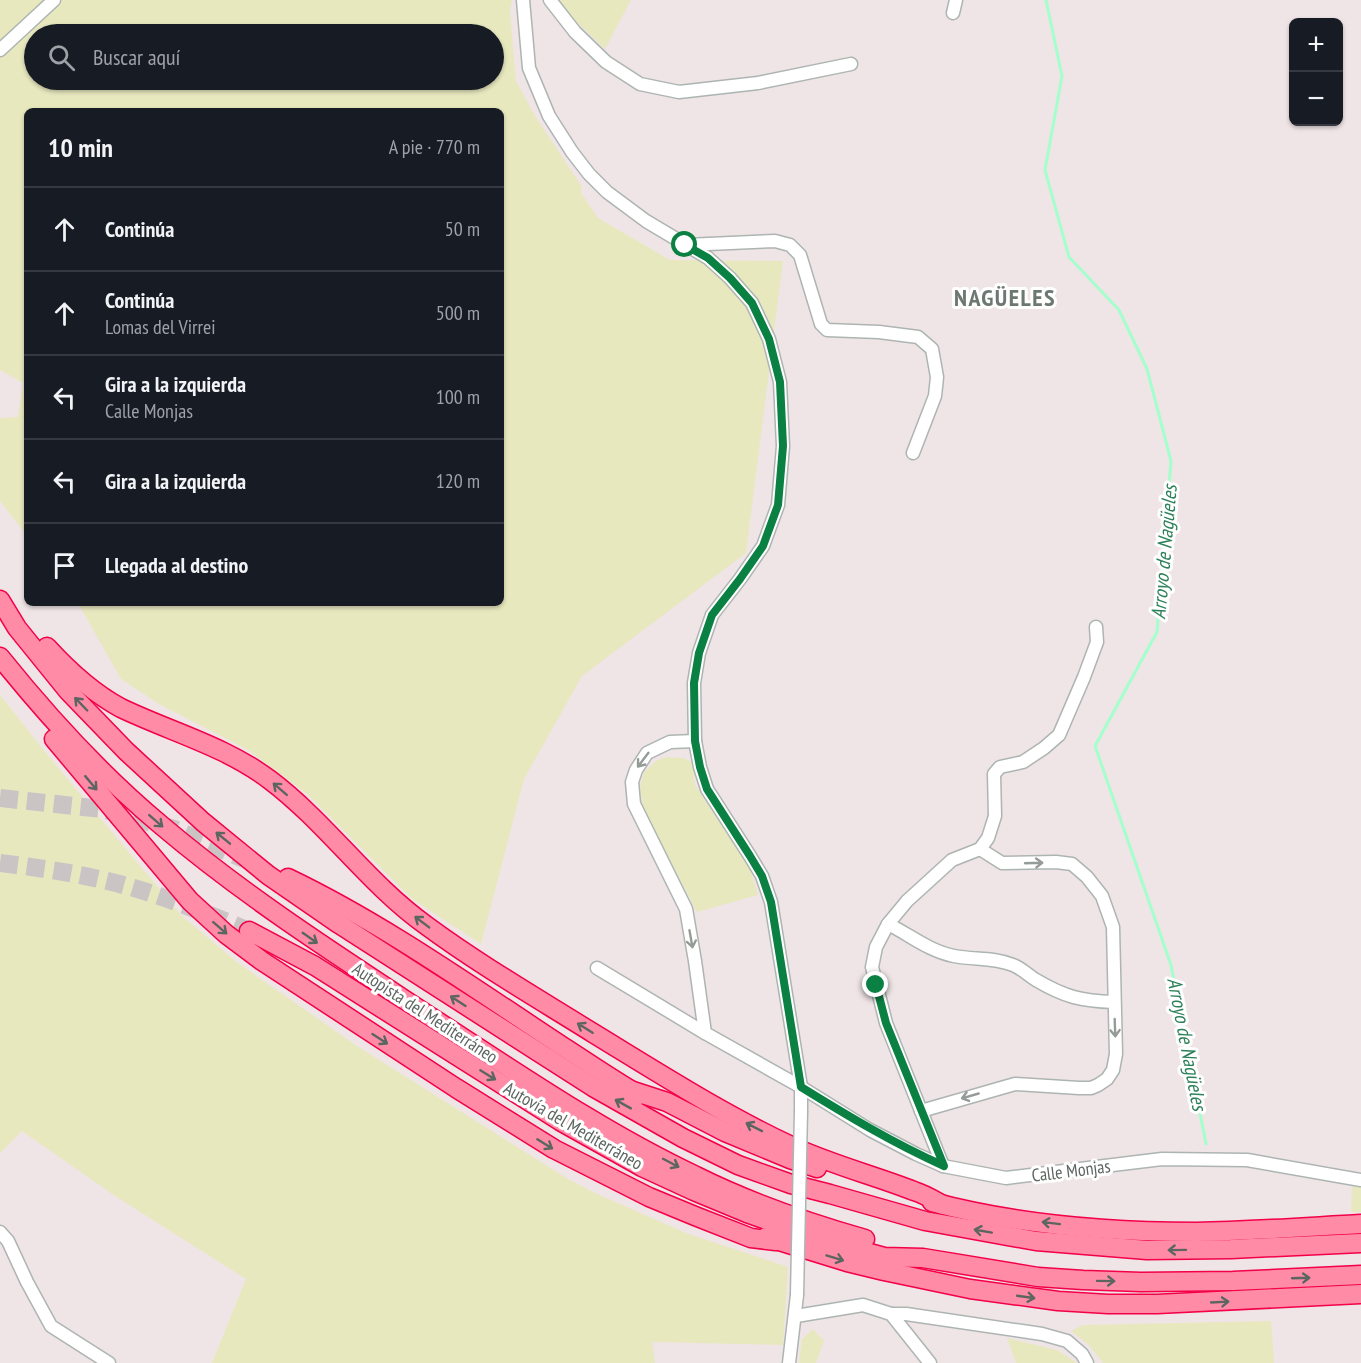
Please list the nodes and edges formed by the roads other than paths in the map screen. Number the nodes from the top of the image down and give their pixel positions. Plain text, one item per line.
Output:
1 (54, 0) edge
2 (523, 0) edge
3 (550, 0) edge
4 (956, 0) edge
5 (953, 13) dead end
6 (28, 24) edge
7 (24, 28) edge
8 (0, 50) edge
9 (850, 64) dead end
10 (685, 245) junction
11 (913, 453) dead end
12 (3, 604) edge
13 (1096, 627) dead end
14 (0, 657) edge
15 (0, 673) edge
16 (695, 741) junction
17 (980, 849) junction
18 (272, 874) junction
19 (888, 924) junction
20 (249, 931) tunnel mouth
21 (597, 968) dead end
22 (1114, 1002) junction
23 (705, 1033) junction
24 (801, 1087) junction
25 (630, 1090) junction
26 (921, 1111) junction
27 (560, 1121) junction
28 (944, 1166) junction
29 (1361, 1180) edge
30 (830, 1194) junction
31 (943, 1205) junction
32 (1361, 1224) edge
33 (0, 1232) edge
34 (777, 1240) junction
35 (1361, 1243) edge
36 (923, 1258) junction
37 (1361, 1275) edge
38 (1361, 1294) edge
39 (891, 1314) junction
40 (796, 1316) junction
41 (109, 1363) edge
42 (789, 1363) edge
43 (930, 1363) edge
44 (1087, 1363) edge

1 - 6 street
2 - 10 street
3 - 9 street
4 - 5 street
7 - 8 street
10 - 11 street
10 - 16 street
18 -> 12 highway, Autopista del Mediterráneo
31 -> 12 highway
13 - 17 street
14 -> 36 highway, Autopista del Mediterráneo
15 -> 34 highway
16 -> 23 street
16 - 24 street
17 - 19 street
17 -> 22 street
18 - 25 highway
30 -> 18 highway, Autopista del Mediterráneo
19 - 22 street
19 - 26 street
20 -> 27 highway, Autovía del Mediterráneo
21 - 23 street, Calle Monjas
22 -> 26 street
23 - 24 street, Calle Monjas
24 - 28 street, Calle Monjas
24 - 40 street, bridge
25 - 30 highway
25 - 31 highway
26 - 28 street
27 - 34 highway
27 - 36 highway, Autovía del Mediterráneo
28 - 29 street, Calle Monjas
35 -> 30 highway
32 -> 31 highway
33 - 41 street
34 -> 38 highway
36 -> 37 highway
39 - 40 street
39 - 43 street
39 - 44 street
40 - 42 street

